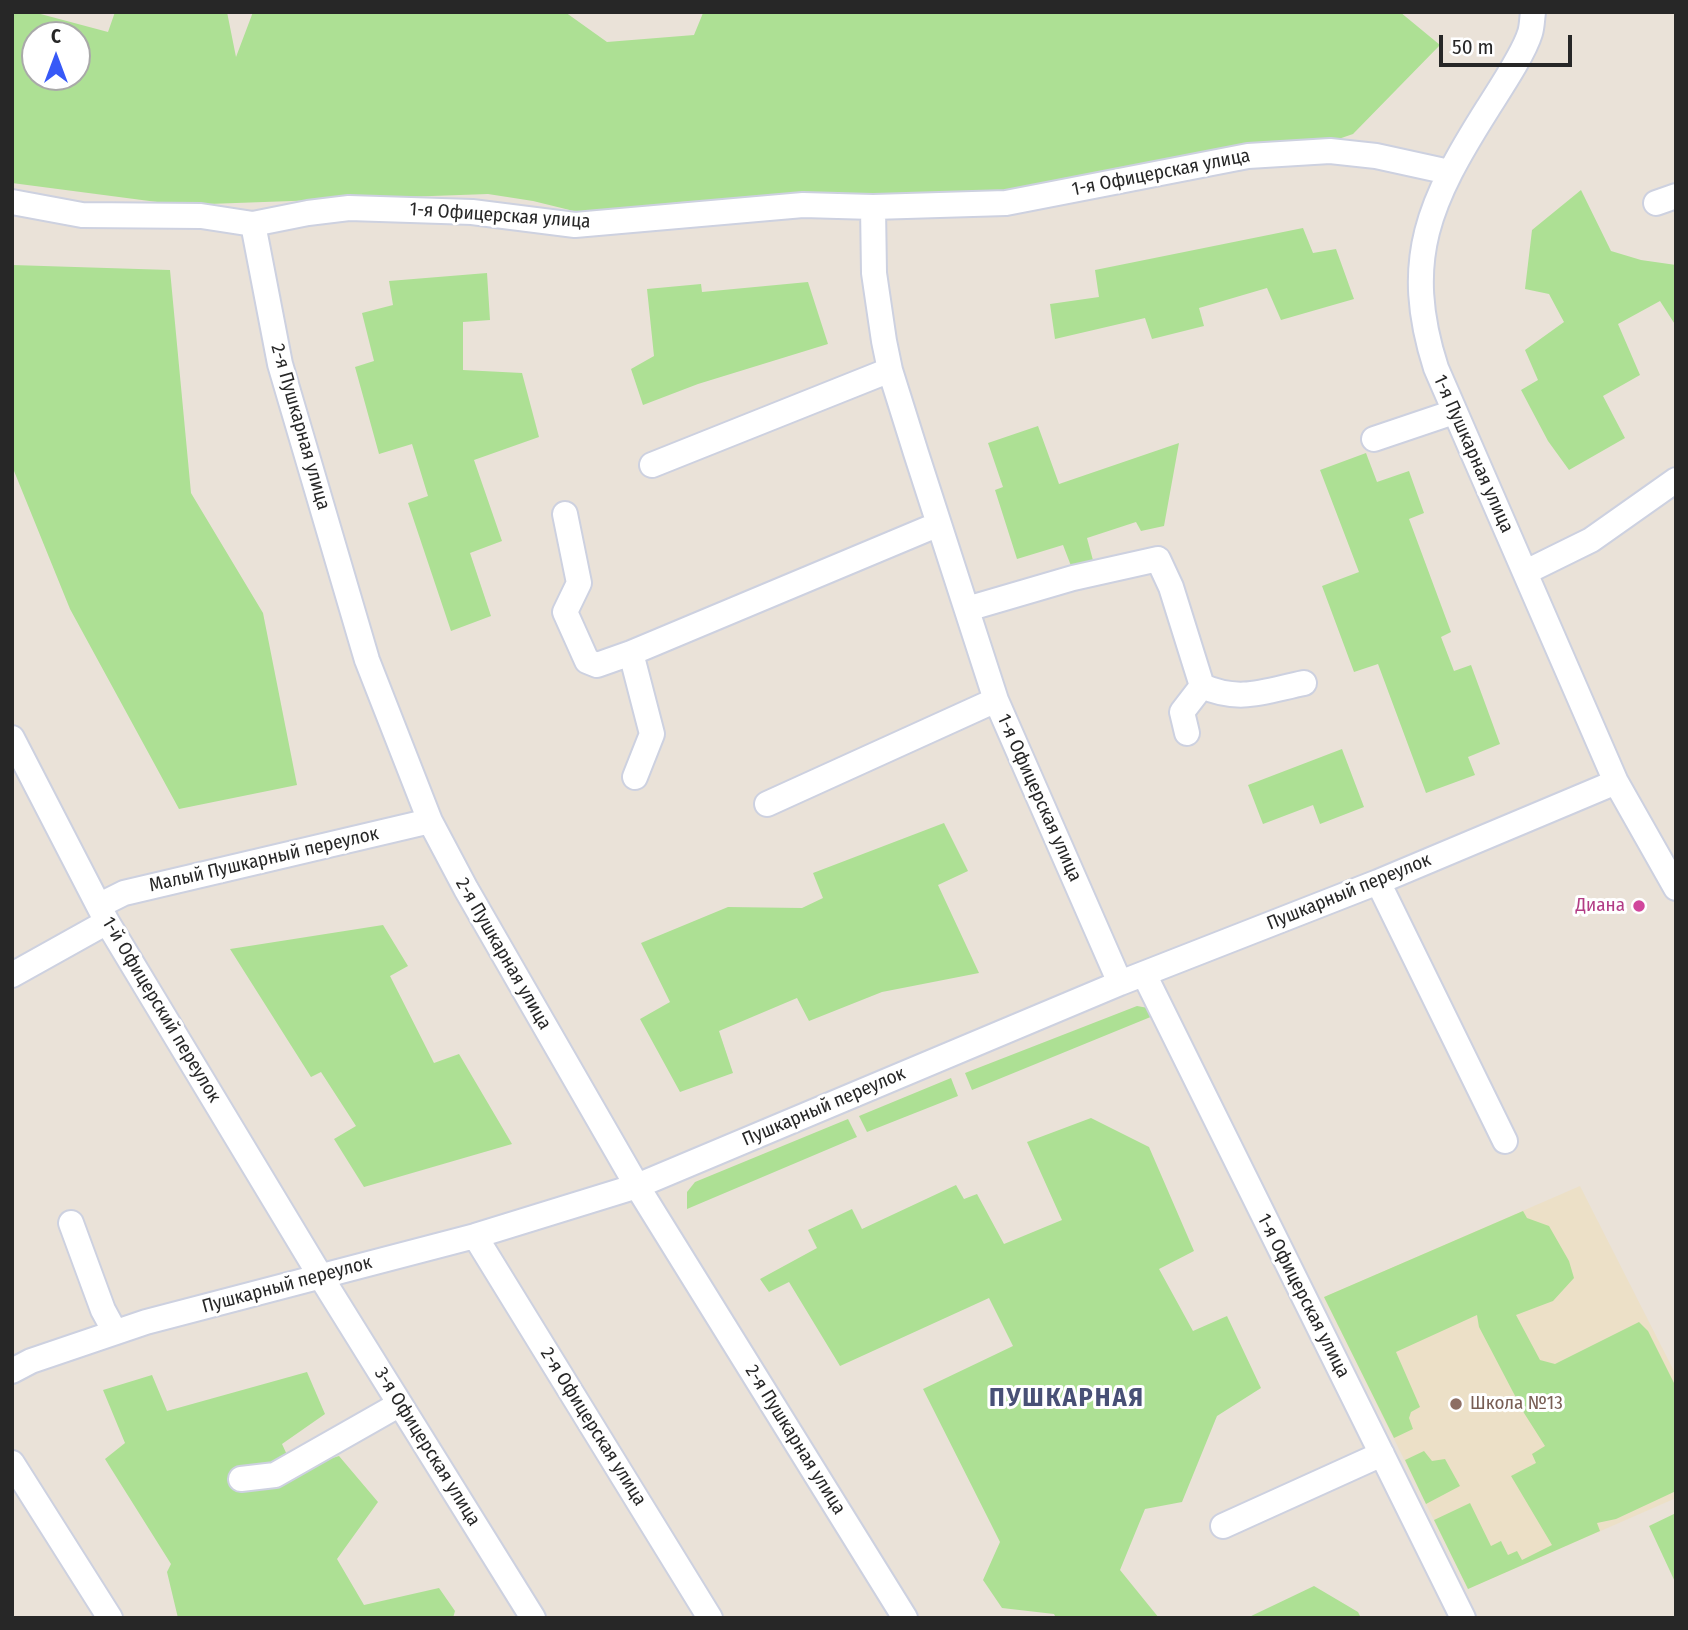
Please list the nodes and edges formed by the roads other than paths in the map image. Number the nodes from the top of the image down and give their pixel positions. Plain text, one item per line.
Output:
1 (1533, 12) edge
2 (1449, 173) junction
3 (12, 202) edge
4 (873, 207) junction
5 (254, 224) junction
6 (890, 370) junction
7 (1454, 412) junction
8 (1374, 439) dead end
9 (652, 465) dead end
10 (1676, 480) edge
11 (565, 514) dead end
12 (939, 524) junction
13 (1525, 572) junction
14 (967, 609) junction
15 (631, 653) junction
16 (1304, 684) dead end
17 (1202, 687) junction
18 (996, 700) junction
19 (1187, 733) dead end
20 (12, 738) edge
21 (635, 777) dead end
22 (1616, 782) junction
23 (767, 804) dead end
24 (429, 821) junction
25 (1378, 882) junction
26 (1676, 888) edge
27 (104, 913) junction
28 (1144, 974) junction
29 (12, 975) edge
30 (1120, 982) junction
31 (1505, 1141) dead end
32 (637, 1186) junction
33 (71, 1223) dead end
34 (475, 1236) junction
35 (321, 1276) junction
36 (115, 1332) junction
37 (12, 1371) edge
38 (400, 1404) junction
39 (1382, 1454) junction
40 (12, 1463) edge
41 (241, 1479) dead end
42 (1223, 1526) dead end
43 (110, 1618) edge
44 (533, 1618) edge
45 (710, 1618) edge
46 (905, 1618) edge
47 (1463, 1618) edge

1 - 2 street, 1-я Пушкарная улица
2 - 4 street, 1-я Офицерская улица
2 - 7 street, 1-я Пушкарная улица
3 - 5 street
4 - 5 street, 1-я Офицерская улица
4 - 6 street, 1-я Офицерская улица
5 - 24 street, 2-я Пушкарная улица
6 - 9 street
6 - 12 street, 1-я Офицерская улица
7 - 8 street
7 - 13 street, 1-я Пушкарная улица
10 - 13 street
11 - 15 street
12 - 14 street, 1-я Офицерская улица
12 - 15 street
13 - 22 street, 1-я Пушкарная улица
14 - 17 street
14 - 18 street, 1-я Офицерская улица
15 - 21 street
16 - 17 street
17 - 19 street
18 - 23 street
18 - 30 street, 1-я Офицерская улица
20 - 27 street, 1-й Офицерский переулок
22 - 25 street, Пушкарный переулок
22 - 26 street, 1-я Пушкарная улица
24 - 27 street, Малый Пушкарный переулок
24 - 32 street, 2-я Пушкарная улица
25 - 28 street, Пушкарный переулок
25 - 31 street
27 - 29 street, Малый Пушкарный переулок
27 - 35 street, 1-й Офицерский переулок
28 - 30 street, Пушкарный переулок
28 - 39 street, 1-я Офицерская улица
30 - 32 street, Пушкарный переулок
32 - 34 street, Пушкарный переулок
32 - 46 street, 2-я Пушкарная улица
33 - 36 street
34 - 35 street, Пушкарный переулок
34 - 45 street, 2-я Офицерская улица
35 - 36 street, Пушкарный переулок
35 - 38 street, 3-я Офицерская улица
36 - 37 street, Пушкарный переулок
38 - 41 street
38 - 44 street, 3-я Офицерская улица
39 - 42 street
39 - 47 street, 1-я Офицерская улица
40 - 43 street

